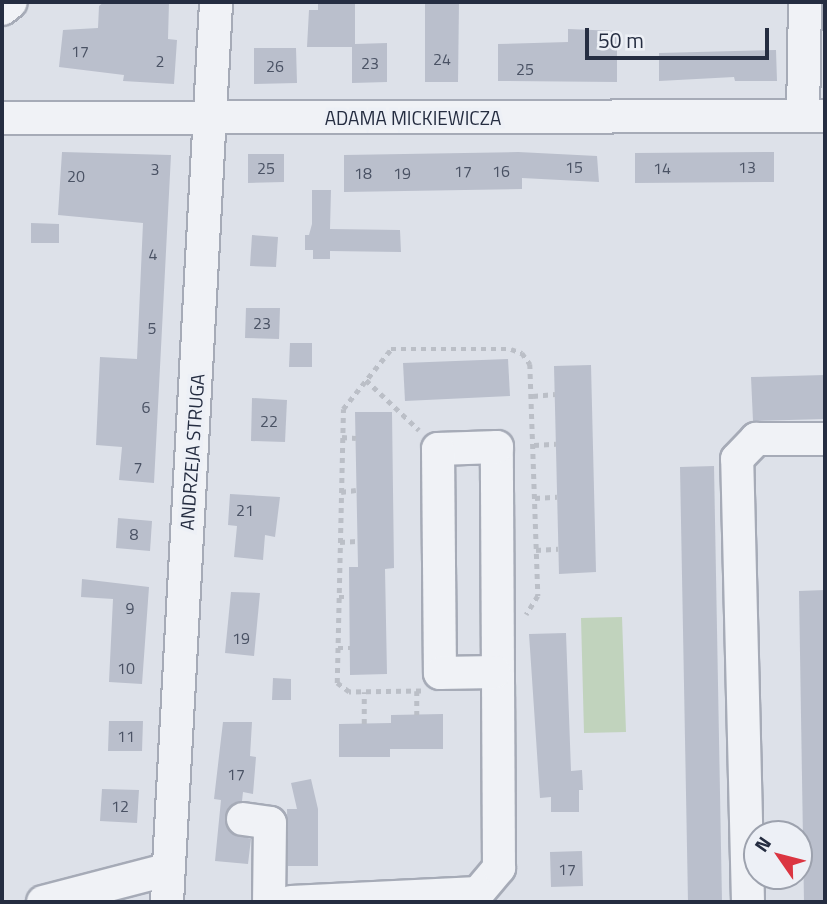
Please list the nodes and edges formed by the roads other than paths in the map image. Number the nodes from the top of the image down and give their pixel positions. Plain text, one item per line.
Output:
1 (11, 2) edge
2 (216, 2) edge
3 (804, 2) edge
4 (2, 9) edge
5 (814, 116) edge
6 (2, 118) edge
7 (212, 119) junction
8 (825, 439) edge
9 (495, 672) junction
10 (243, 819) dead end
11 (166, 870) junction
12 (44, 902) edge
13 (167, 902) edge
14 (269, 902) edge
15 (291, 902) edge
16 (748, 902) edge

1 - 4 street
2 - 7 street, ANDRZEJA STRUGA
3 - 5 street
5 - 7 street, ADAMA MICKIEWICZA
6 - 7 street, ADAMA MICKIEWICZA
7 - 11 street, ANDRZEJA STRUGA
8 - 16 street
9 - 9 street
9 - 15 street
10 - 14 street
11 - 12 street
11 - 13 street, ANDRZEJA STRUGA

